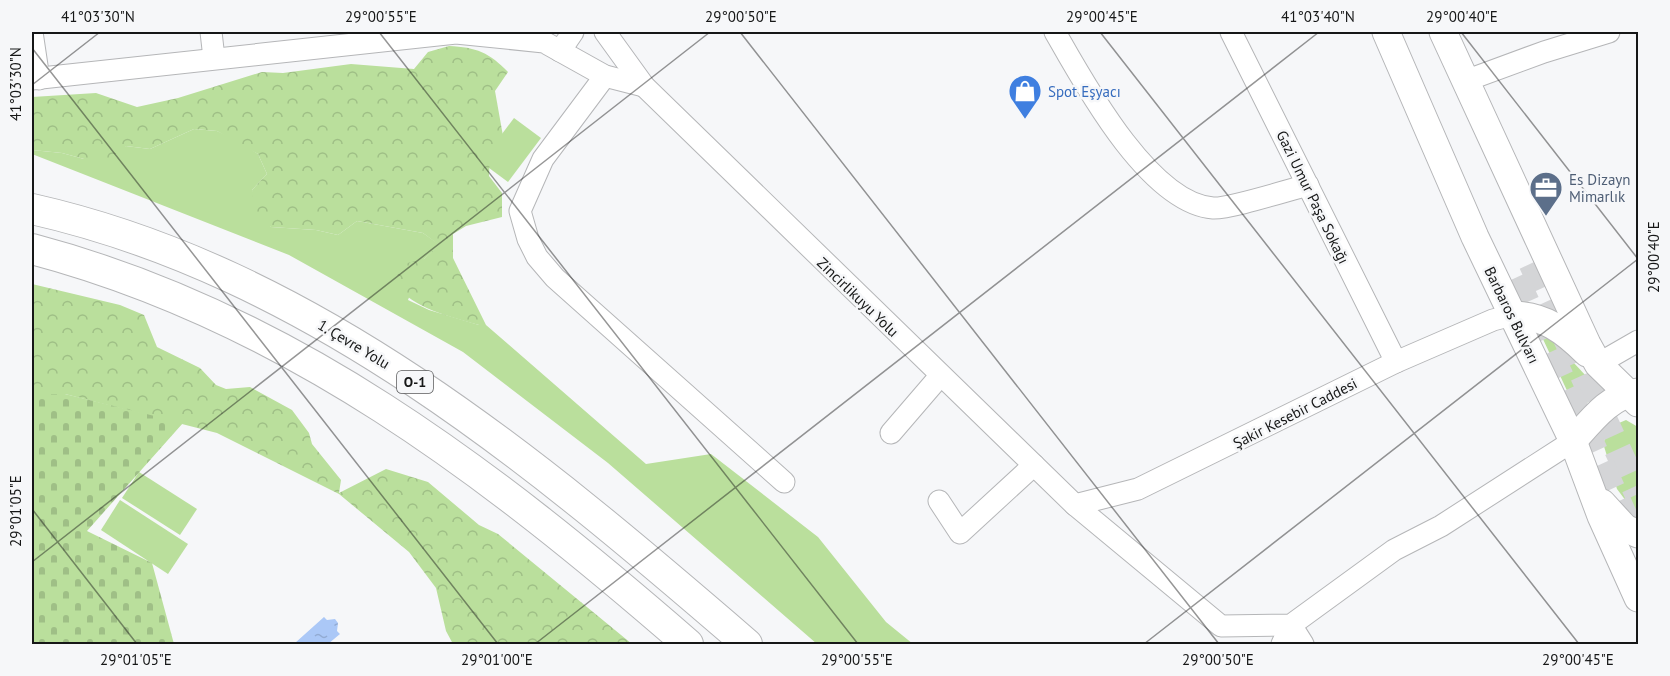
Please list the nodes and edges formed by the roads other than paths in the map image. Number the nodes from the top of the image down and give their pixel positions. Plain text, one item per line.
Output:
1 (32, 32) edge
2 (211, 32) edge
3 (573, 32) edge
4 (605, 32) edge
5 (1055, 32) edge
6 (1231, 32) edge
7 (1386, 32) edge
8 (1401, 32) edge
9 (1425, 32) edge
10 (1443, 32) edge
11 (1609, 32) edge
12 (560, 51) junction
13 (214, 58) junction
14 (605, 76) junction
15 (35, 79) edge
16 (1465, 81) junction
17 (644, 86) junction
18 (1308, 185) junction
19 (32, 209) edge
20 (32, 249) edge
21 (1512, 315) junction
22 (1638, 341) edge
23 (1396, 362) junction
24 (1598, 364) junction
25 (940, 376) junction
26 (1635, 396) edge
27 (891, 433) dead end
28 (1573, 441) junction
29 (1034, 465) junction
30 (784, 482) dead end
31 (1593, 490) junction
32 (939, 501) dead end
33 (1075, 505) junction
34 (1638, 534) edge
35 (1638, 598) edge
36 (1291, 625) junction
37 (1221, 626) junction
38 (688, 645) edge
39 (747, 645) edge
40 (1236, 645) edge
41 (1282, 645) edge
42 (1303, 645) edge

1 - 15 street
2 - 13 street
3 - 12 street
4 - 17 street, Zincirlikuyu Yolu
5 - 18 street
6 - 18 street, Gazi Umur Paşa Sokağı
7 - 21 main road, Barbaros Bulvarı
8 - 9 main road, Barbaros Bulvarı
10 - 16 main road
11 - 16 street
12 - 13 street
12 - 14 street
13 - 15 street
14 - 17 street
14 - 30 street
16 - 24 main road
17 - 25 street, Zincirlikuyu Yolu
18 - 23 street, Gazi Umur Paşa Sokağı
19 - 39 highway, 1. Çevre Yolu / O-1
20 - 38 highway, O-1
21 - 23 street, Şakir Kesebir Caddesi
21 - 24 main road
21 - 28 main road, Barbaros Bulvarı
22 - 24 street
23 - 33 street, Şakir Kesebir Caddesi
24 - 26 main road
25 - 27 street
25 - 29 street, Zincirlikuyu Yolu
26 - 28 main road
28 - 31 main road, Barbaros Bulvarı
28 - 36 street
29 - 32 street
29 - 33 street, Zincirlikuyu Yolu
31 - 34 main road
31 - 35 main road, Barbaros Bulvarı
33 - 37 street, Zincirlikuyu Yolu
36 - 37 street
36 - 41 street
36 - 42 street
37 - 40 street, Zincirlikuyu Yolu

